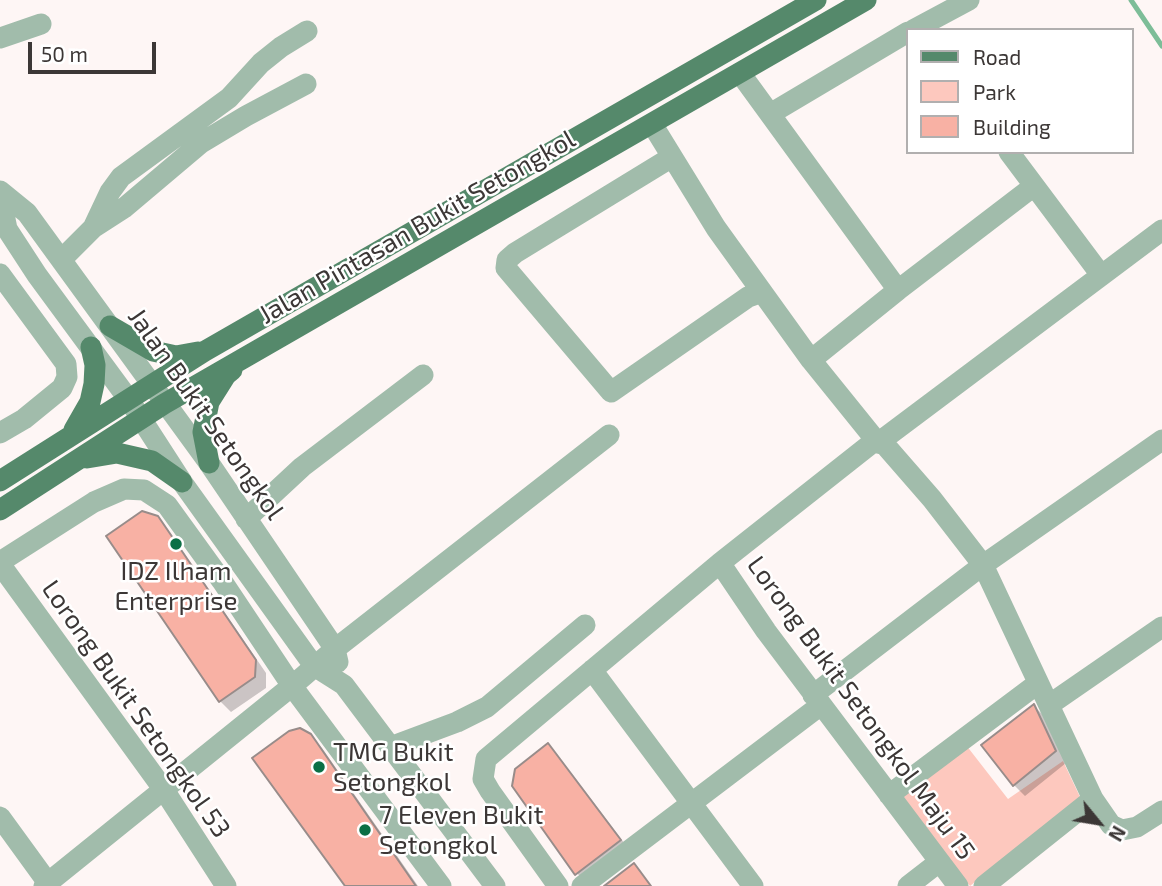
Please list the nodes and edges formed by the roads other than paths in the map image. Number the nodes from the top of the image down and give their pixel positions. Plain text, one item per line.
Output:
1 (816, 0) edge
2 (866, 0) edge
3 (969, 0) edge
4 (41, 24) dead end
5 (916, 28) edge
6 (307, 31) dead end
7 (906, 34) edge
8 (0, 38) edge
9 (740, 73) junction
10 (306, 84) dead end
11 (770, 114) junction
12 (652, 124) junction
13 (1010, 154) edge
14 (672, 157) junction
15 (1034, 186) junction
16 (0, 192) edge
17 (93, 228) junction
18 (1162, 230) edge
19 (61, 260) junction
20 (0, 274) edge
21 (1101, 275) junction
22 (898, 290) junction
23 (762, 292) junction
24 (110, 326) junction
25 (91, 347) junction
26 (205, 351) junction
27 (250, 356) junction
28 (811, 360) junction
29 (423, 375) dead end
30 (152, 385) junction
31 (129, 400) junction
32 (164, 404) junction
33 (141, 419) junction
34 (0, 433) edge
35 (71, 435) junction
36 (609, 435) dead end
37 (1162, 440) edge
38 (878, 443) junction
39 (81, 459) junction
40 (209, 463) junction
41 (0, 481) edge
42 (182, 482) junction
43 (0, 510) edge
44 (247, 519) junction
45 (0, 563) edge
46 (720, 563) junction
47 (983, 565) junction
48 (585, 625) dead end
49 (1162, 627) edge
50 (335, 649) junction
51 (314, 666) junction
52 (593, 670) junction
53 (1037, 684) junction
54 (344, 685) junction
55 (292, 686) junction
56 (817, 700) junction
57 (1049, 705) junction
58 (390, 747) junction
59 (163, 790) junction
60 (889, 795) junction
61 (1093, 799) junction
62 (691, 803) junction
63 (1162, 811) edge
64 (0, 817) edge
65 (939, 862) junction
66 (46, 885) edge
67 (226, 886) edge
68 (442, 886) edge
69 (495, 886) edge
70 (558, 886) edge
71 (582, 886) edge
72 (753, 886) edge
73 (908, 886) edge
74 (958, 886) edge
75 (984, 886) edge

1 - 26 main road, Jalan Pintasan Bukit Setongkol
2 - 9 main road, Jalan Pintasan Bukit Setongkol
3 - 5 street
4 - 8 street
6 - 17 street
7 - 11 street
9 - 11 street
9 - 12 main road, Jalan Pintasan Bukit Setongkol
10 - 17 street
11 - 22 street
12 - 14 street
12 - 27 main road, Jalan Pintasan Bukit Setongkol
13 - 15 street
14 - 23 street
14 - 23 street
15 - 21 street
15 - 22 street
16 - 19 street, Jalan Bukit Setongkol
16 - 25 street, Jalan Bukit Setongkol
17 - 19 street
18 - 21 street
19 - 24 street, Jalan Bukit Setongkol
20 - 34 street
21 - 38 street
22 - 28 street
23 - 28 street
24 - 26 main road
24 - 30 street, Jalan Bukit Setongkol
25 - 31 street, Jalan Bukit Setongkol
25 - 35 main road
26 - 30 main road, Jalan Pintasan Bukit Setongkol
27 - 32 main road, Jalan Pintasan Bukit Setongkol
27 - 40 main road
28 - 38 street
29 - 44 street
30 - 31 main road, Jalan Pintasan Bukit Setongkol
30 - 32 street, Jalan Bukit Setongkol
31 - 33 street, Jalan Bukit Setongkol
31 - 35 main road, Jalan Pintasan Bukit Setongkol
32 - 33 main road, Jalan Pintasan Bukit Setongkol
32 - 40 street, Jalan Bukit Setongkol
33 - 39 main road, Jalan Pintasan Bukit Setongkol
33 - 42 street, Jalan Bukit Setongkol
35 - 41 main road, Jalan Pintasan Bukit Setongkol
36 - 50 street
37 - 47 street
38 - 46 street
38 - 47 street
39 - 42 main road
39 - 43 main road, Jalan Pintasan Bukit Setongkol
40 - 44 street, Jalan Bukit Setongkol
42 - 51 street, Jalan Bukit Setongkol
44 - 50 street, Jalan Bukit Setongkol
45 - 55 street
45 - 59 street, Lorong Bukit Setongkol 53
46 - 52 street
46 - 56 street, Lorong Bukit Setongkol Maju 15
47 - 53 street
47 - 56 street
48 - 58 street
49 - 57 street
50 - 51 street
50 - 54 street, Jalan Bukit Setongkol
51 - 54 street, Jalan Bukit Setongkol
51 - 55 street
52 - 62 street
52 - 70 street
53 - 57 street
53 - 60 street
54 - 58 street, Jalan Bukit Setongkol
55 - 59 street
55 - 68 street
56 - 60 street, Lorong Bukit Setongkol Maju 15
56 - 62 street
57 - 61 street
58 - 69 street, Jalan Bukit Setongkol
59 - 66 street
59 - 67 street, Lorong Bukit Setongkol 53
60 - 65 street, Lorong Bukit Setongkol Maju 15
61 - 63 street
61 - 75 street
62 - 71 street
62 - 72 street
64 - 66 street
65 - 73 street
65 - 74 street, Lorong Bukit Setongkol Maju 15

